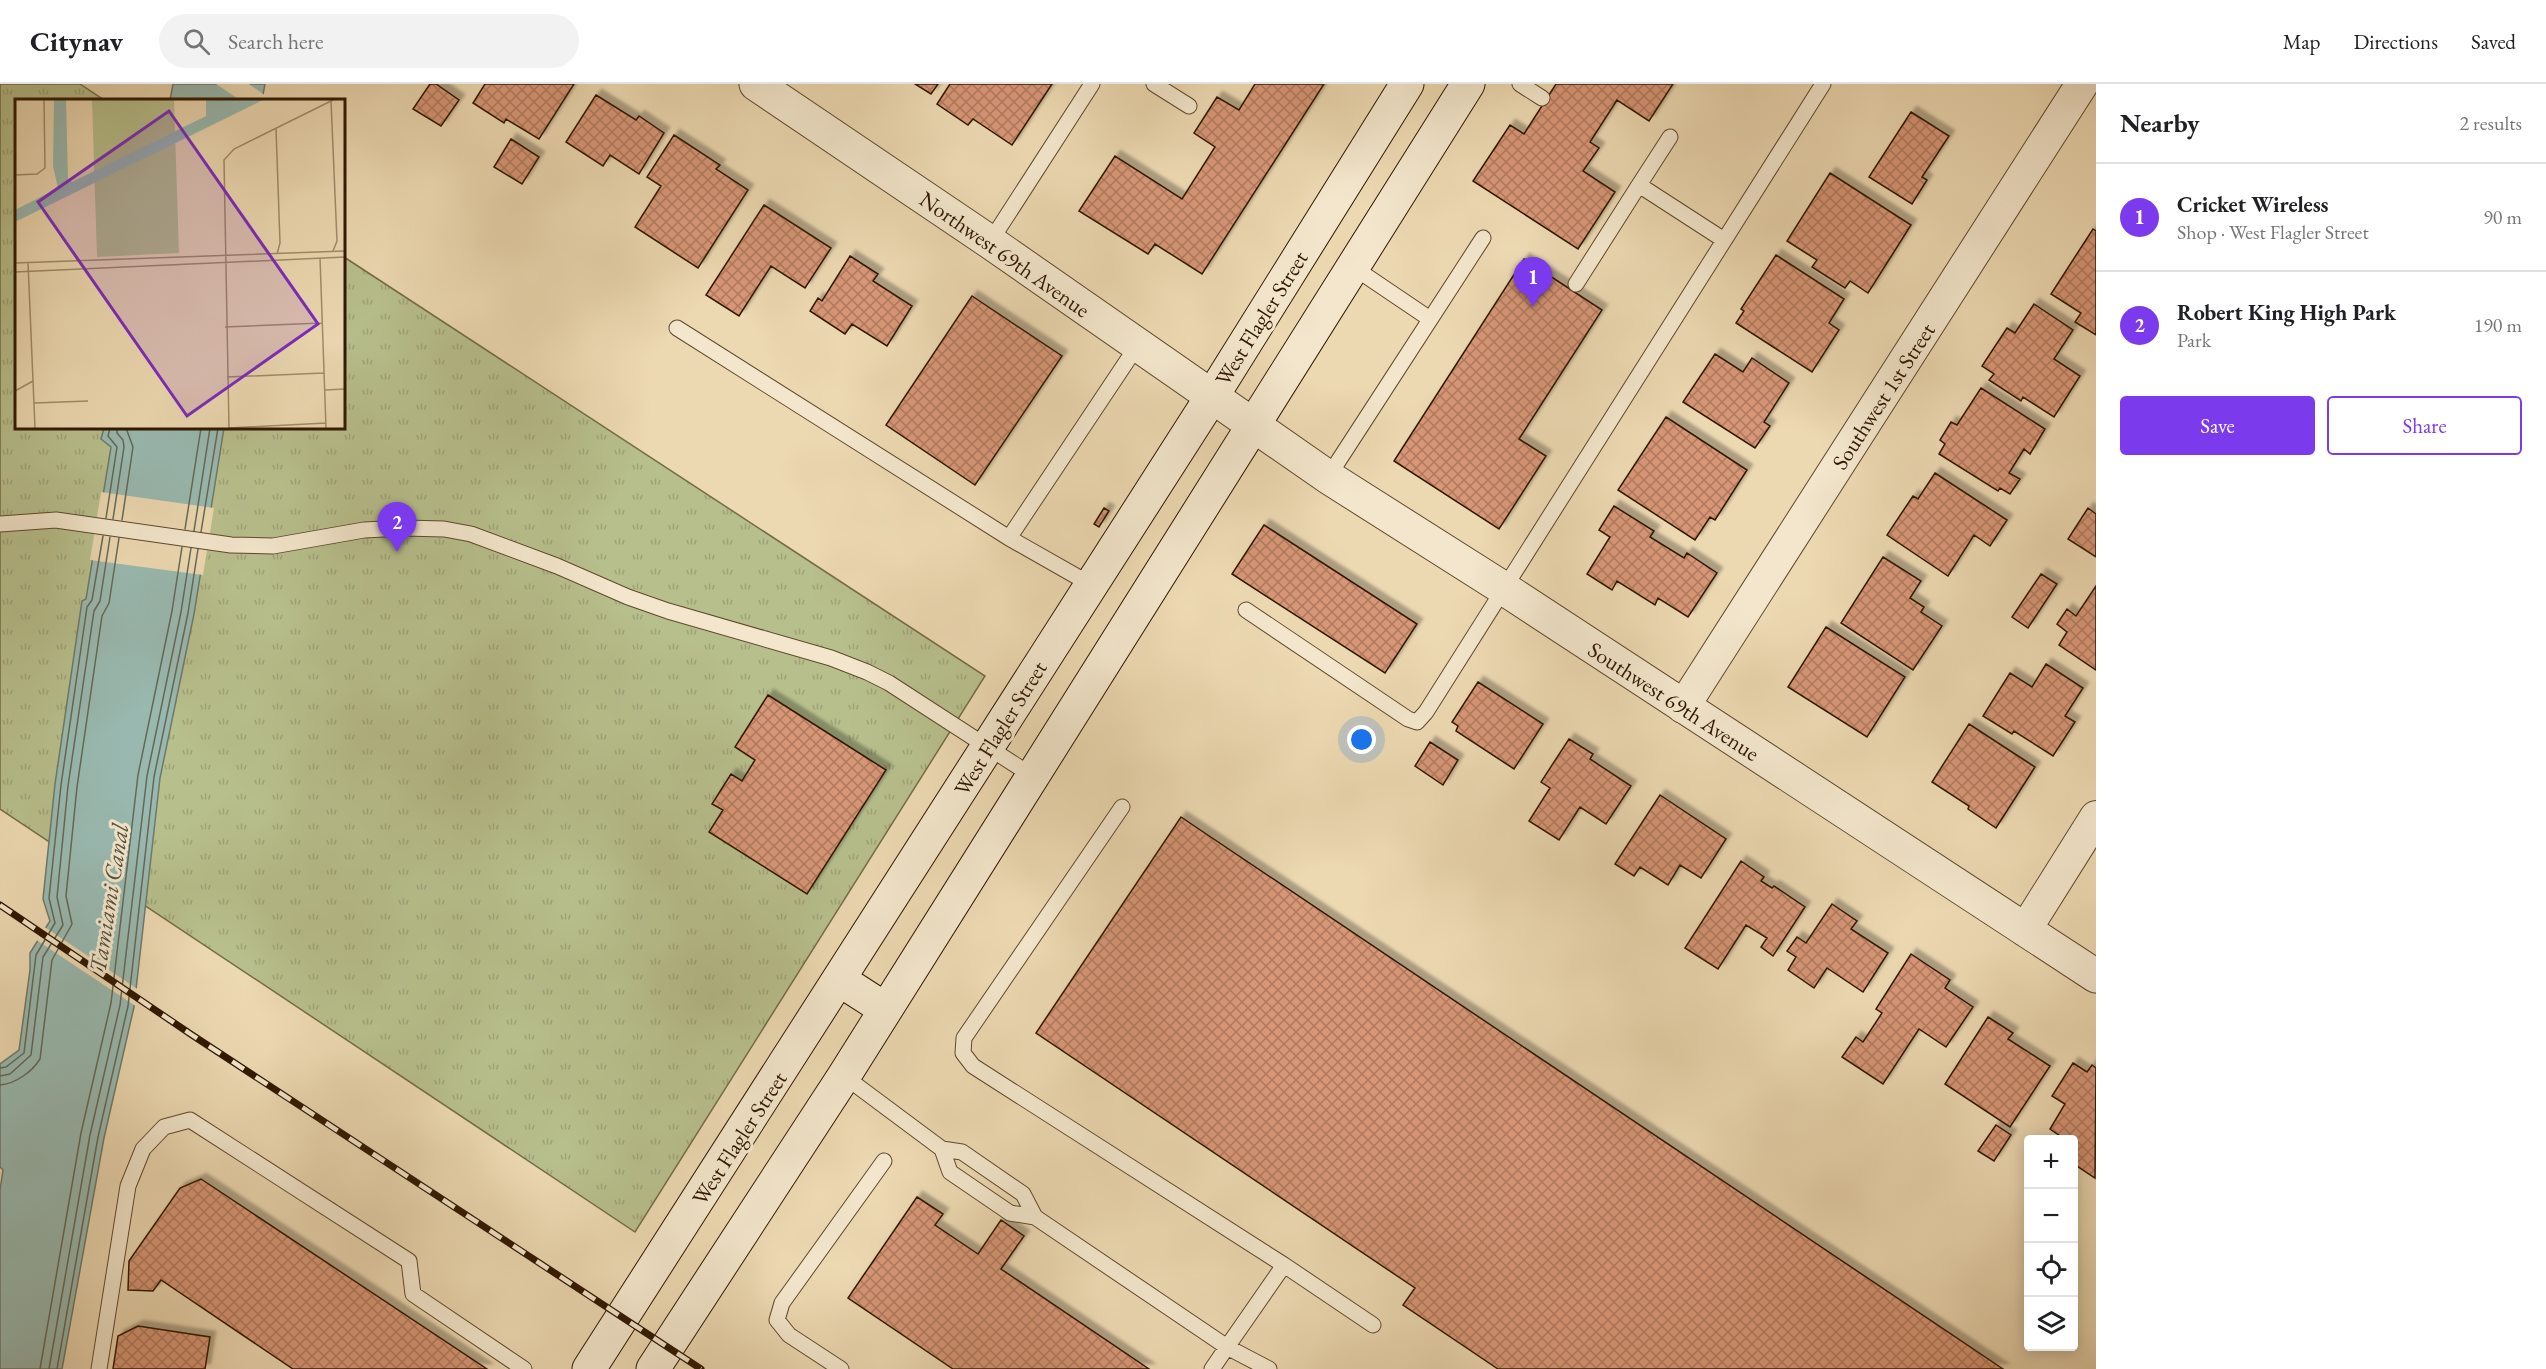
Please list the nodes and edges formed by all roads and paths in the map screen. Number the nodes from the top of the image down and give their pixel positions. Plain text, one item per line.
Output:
1 (756, 84) edge
2 (1092, 84) edge
3 (1154, 84) edge
4 (1407, 84) edge
5 (1468, 84) edge
6 (1520, 84) edge
7 (1823, 84) edge
8 (2082, 84) edge
9 (1542, 98) dead end
10 (1189, 106) dead end
11 (1670, 137) dead end
12 (1639, 185) junction
13 (1483, 238) dead end
14 (1724, 240) junction
15 (990, 242) junction
16 (1353, 267) junction
17 (1576, 284) dead end
18 (1430, 319) junction
19 (677, 328) dead end
20 (1137, 346) junction
21 (1211, 398) junction
22 (1252, 426) junction
23 (1328, 477) junction
24 (0, 524) edge
25 (1009, 538) junction
26 (1090, 584) junction
27 (1503, 588) junction
28 (1246, 610) dead end
29 (1683, 707) junction
30 (988, 747) junction
31 (1031, 776) junction
32 (1122, 807) dead end
33 (2096, 817) edge
34 (2025, 930) junction
35 (2096, 976) edge
36 (840, 980) junction
37 (885, 1009) junction
38 (844, 1076) junction
39 (942, 1149) junction
40 (884, 1161) dead end
41 (1035, 1217) junction
42 (1284, 1265) junction
43 (1373, 1325) dead end
44 (1227, 1347) junction
45 (99, 1369) edge
46 (524, 1369) edge
47 (589, 1369) edge
48 (653, 1369) edge
49 (841, 1369) edge
50 (1212, 1369) edge
51 (1269, 1369) edge

1 - 15 main road, Northwest 69th Avenue
2 - 15 lane
3 - 10 lane
4 - 21 main road, West Flagler Street
5 - 16 main road
6 - 9 lane
7 - 14 lane
8 - 29 street, Southwest 1st Street
11 - 12 lane
12 - 14 lane
12 - 17 lane
13 - 18 lane
14 - 27 lane
15 - 20 main road, Northwest 69th Avenue
16 - 18 lane
16 - 22 main road
18 - 23 lane
19 - 25 lane
20 - 21 main road, Northwest 69th Avenue
20 - 25 lane
21 - 22 main road, Northwest 69th Avenue
21 - 26 main road, West Flagler Street
22 - 23 main road, Southwest 69th Avenue
22 - 31 main road
23 - 27 main road, Southwest 69th Avenue
24 - 30 lane
25 - 26 lane
26 - 30 main road, West Flagler Street
27 - 28 lane
27 - 29 main road, Southwest 69th Avenue
29 - 34 main road, Southwest 69th Avenue
30 - 31 lane
30 - 36 main road, West Flagler Street
31 - 37 main road
32 - 42 lane
33 - 34 street
34 - 35 main road, Southwest 69th Avenue
36 - 37 main road
36 - 47 main road, West Flagler Street
37 - 38 main road
38 - 39 lane
38 - 48 main road
39 - 41 lane
39 - 41 lane
40 - 49 lane
41 - 44 lane
42 - 43 lane
42 - 44 lane
44 - 50 lane
44 - 51 lane
45 - 46 lane

